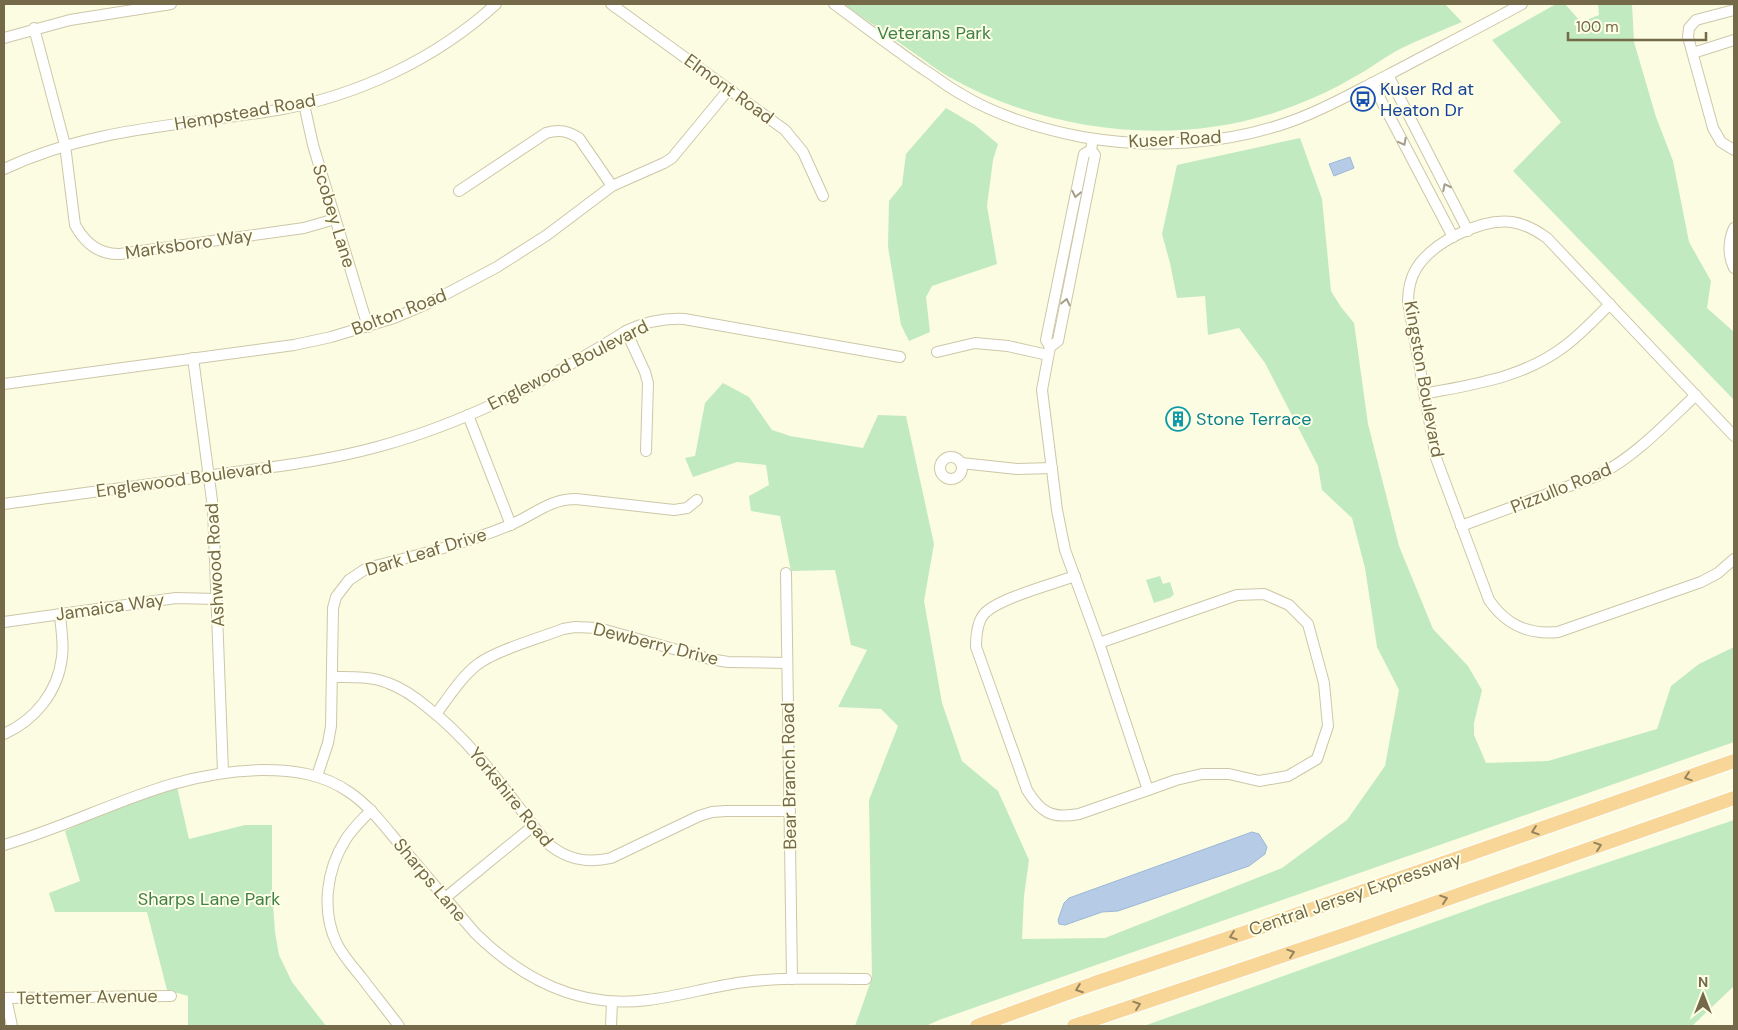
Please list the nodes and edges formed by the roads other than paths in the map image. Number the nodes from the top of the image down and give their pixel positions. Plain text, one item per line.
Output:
1 (171, 4) edge
2 (496, 4) edge
3 (611, 4) edge
4 (834, 4) edge
5 (1522, 4) edge
6 (100, 9) edge
7 (1734, 10) edge
8 (34, 28) junction
9 (4, 38) edge
10 (1734, 40) edge
11 (1692, 53) junction
12 (1388, 75) junction
13 (1372, 83) junction
14 (729, 89) junction
15 (304, 104) junction
16 (1093, 139) junction
17 (65, 145) junction
18 (1091, 150) junction
19 (1734, 150) edge
20 (4, 170) edge
21 (612, 186) junction
22 (459, 190) dead end
23 (823, 196) dead end
24 (335, 219) junction
25 (1734, 228) edge
26 (1468, 231) junction
27 (1453, 237) junction
28 (1065, 248) junction
29 (1076, 250) junction
30 (1734, 268) edge
31 (1610, 304) junction
32 (368, 327) junction
33 (626, 331) junction
34 (1049, 351) junction
35 (937, 352) dead end
36 (900, 356) dead end
37 (193, 358) junction
38 (4, 384) edge
39 (1424, 394) junction
40 (1696, 395) junction
41 (468, 415) junction
42 (1734, 436) edge
43 (646, 450) dead end
44 (961, 463) dead end
45 (1052, 468) junction
46 (209, 476) junction
47 (697, 500) dead end
48 (4, 504) edge
49 (512, 525) junction
50 (1462, 526) junction
51 (1734, 559) edge
52 (786, 573) dead end
53 (1075, 576) junction
54 (217, 599) junction
55 (60, 615) junction
56 (4, 622) edge
57 (1100, 643) junction
58 (787, 663) junction
59 (332, 677) junction
60 (436, 714) junction
61 (4, 734) edge
62 (1734, 761) edge
63 (223, 772) junction
64 (317, 776) junction
65 (1148, 790) junction
66 (1734, 798) edge
67 (371, 810) junction
68 (790, 810) junction
69 (532, 826) junction
70 (4, 845) edge
71 (445, 898) junction
72 (792, 979) junction
73 (866, 979) dead end
74 (171, 996) dead end
75 (5, 998) edge
76 (612, 1002) junction
77 (12, 1026) edge
78 (399, 1026) edge
79 (611, 1026) edge
80 (977, 1026) edge
81 (1074, 1026) edge

1 - 6 street
2 - 15 street, Hempstead Road
3 - 14 street, Elmont Road
4 - 16 street, Kuser Road
5 - 12 street, Kuser Road
6 - 8 street
7 - 11 street
8 - 9 street
8 - 17 street, Marksboro Way
10 - 11 street
11 - 19 street
12 - 13 street, Kuser Road
26 -> 12 street
13 - 16 street, Kuser Road
13 -> 27 street
14 - 21 street, Bolton Road
14 - 23 street, Elmont Road
15 - 17 street, Hempstead Road
15 - 24 street, Scobey Lane
16 - 18 street
17 - 20 street, Hempstead Road
17 - 24 street, Marksboro Way
18 -> 28 street
18 - 29 street
21 - 22 street
21 - 32 street, Bolton Road
24 - 32 street, Scobey Lane
25 - 30 street
26 - 27 street, Kingston Boulevard
26 - 31 street, Kingston Boulevard
27 - 39 street, Kingston Boulevard
28 - 29 street
28 - 34 street
34 -> 29 street
31 - 39 street
31 - 40 street, Kingston Boulevard
32 - 37 street, Bolton Road
33 - 36 street, Englewood Boulevard
33 - 41 street, Englewood Boulevard
33 - 43 street
34 - 35 street
34 - 45 street
37 - 38 street, Bolton Road
37 - 46 street, Ashwood Road
39 - 50 street, Kingston Boulevard
40 - 42 street, Kingston Boulevard
40 - 50 street, Pizzullo Road
41 - 46 street, Englewood Boulevard
41 - 49 street
44 - 45 street
45 - 53 street
46 - 48 street, Englewood Boulevard
46 - 54 street, Ashwood Road
47 - 49 street, Dark Leaf Drive
49 - 59 street, Dark Leaf Drive
50 - 51 street, Kingston Boulevard
52 - 58 street, Bear Branch Road
53 - 57 street
53 - 65 street
54 - 55 street, Jamaica Way
54 - 63 street, Ashwood Road
55 - 56 street, Jamaica Way
55 - 61 street
57 - 65 street
57 - 65 street
58 - 60 street, Dewberry Drive
58 - 68 street, Bear Branch Road
59 - 60 street, Yorkshire Road
59 - 64 street, Dark Leaf Drive
60 - 69 street, Yorkshire Road
62 -> 80 highway, Central Jersey Expressway
63 - 64 street, Sharps Lane
63 - 70 street, Sharps Lane
64 - 67 street, Sharps Lane
81 -> 66 highway, Central Jersey Expressway
67 - 71 street, Sharps Lane
67 - 78 street
68 - 69 street, Yorkshire Road
68 - 72 street, Bear Branch Road
69 - 71 street
71 - 76 street, Sharps Lane
72 - 73 street, Sharps Lane
72 - 76 street, Sharps Lane
74 - 75 street, Tettemer Avenue
75 - 77 street
76 - 79 street

